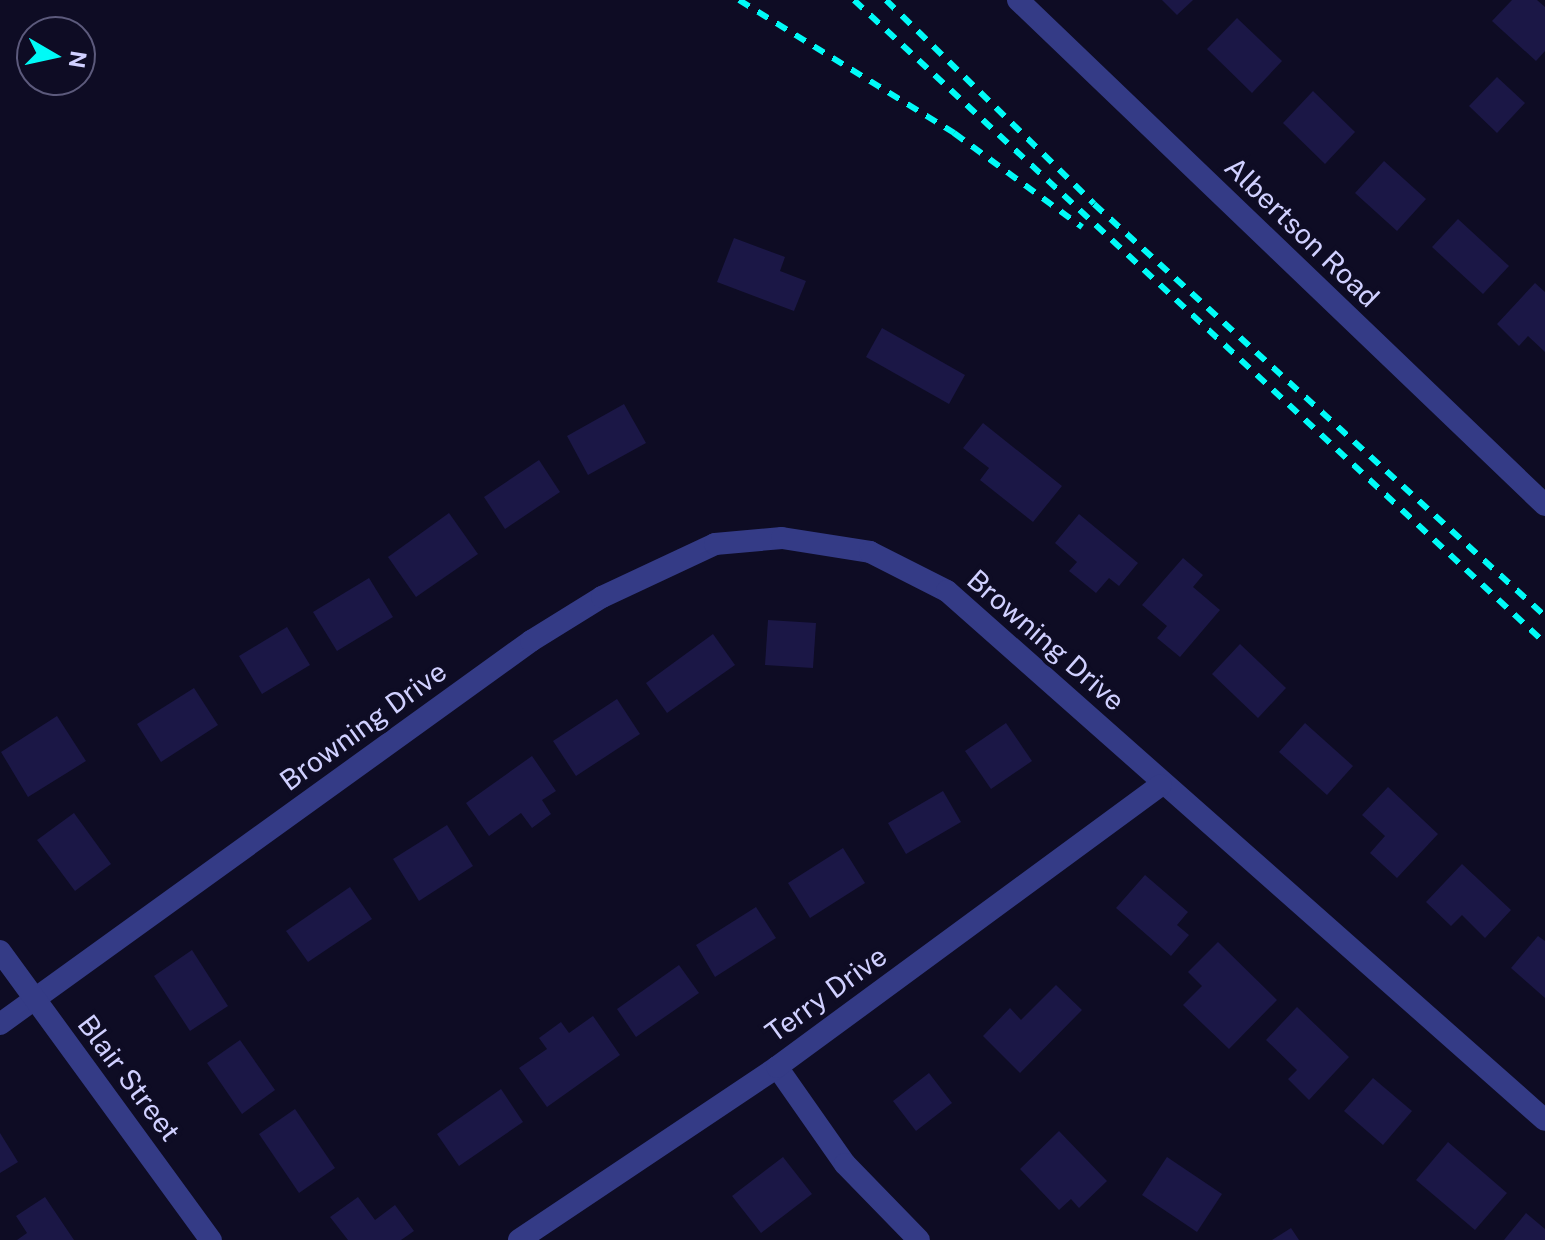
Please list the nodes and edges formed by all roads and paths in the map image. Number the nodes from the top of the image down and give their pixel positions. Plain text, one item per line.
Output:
1 (1018, 0) edge
2 (1545, 505) edge
3 (1161, 785) junction
4 (0, 951) edge
5 (33, 1000) junction
6 (0, 1024) edge
7 (777, 1067) junction
8 (1545, 1120) edge
9 (211, 1240) edge
10 (519, 1240) edge
11 (919, 1240) edge

1 - 2 street, Albertson Road
3 - 5 street, Browning Drive
3 - 7 street, Terry Drive
3 - 8 street, Browning Drive
4 - 5 street, Blair Street
5 - 6 street, Browning Drive
5 - 9 street, Blair Street
7 - 10 street, Terry Drive
7 - 11 street

